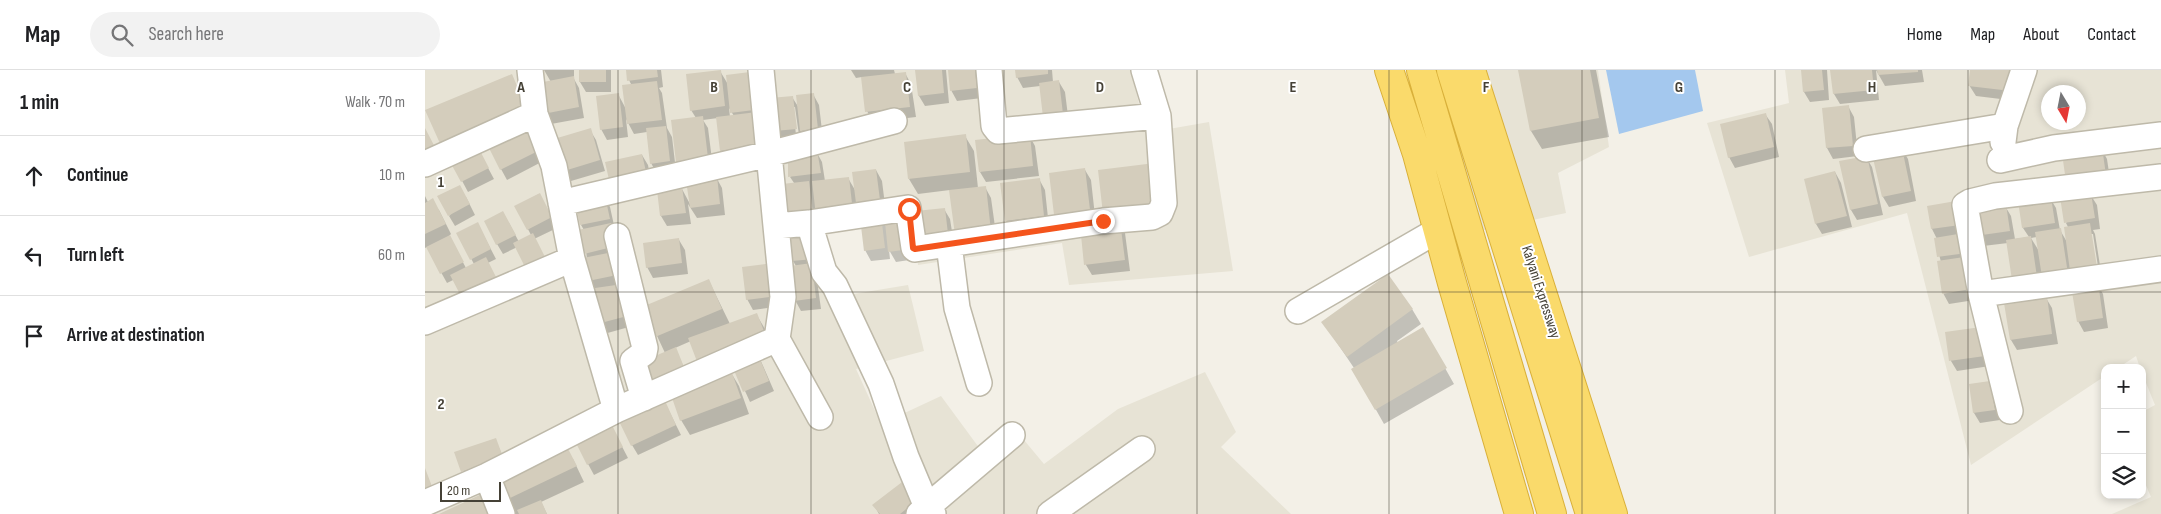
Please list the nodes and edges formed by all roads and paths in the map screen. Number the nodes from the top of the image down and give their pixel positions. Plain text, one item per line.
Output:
1 (530, 70) edge
2 (761, 70) edge
3 (989, 70) edge
4 (1144, 70) edge
5 (1389, 70) edge
6 (1421, 70) edge
7 (1451, 70) edge
8 (1471, 70) edge
9 (2024, 70) edge
10 (535, 114) junction
11 (1158, 116) junction
12 (894, 121) dead end
13 (2005, 126) junction
14 (2161, 135) edge
15 (1866, 149) dead end
16 (769, 154) junction
17 (2000, 160) junction
18 (425, 164) edge
19 (2161, 176) edge
20 (1995, 196) junction
21 (561, 203) junction
22 (809, 223) junction
23 (777, 226) junction
24 (1438, 230) junction
25 (617, 236) dead end
26 (949, 244) junction
27 (572, 259) junction
28 (2161, 269) edge
29 (1981, 294) junction
30 (1298, 311) dead end
31 (425, 322) edge
32 (777, 340) junction
33 (979, 383) dead end
34 (644, 398) junction
35 (616, 410) junction
36 (2010, 411) dead end
37 (820, 417) dead end
38 (1012, 435) dead end
39 (1142, 450) dead end
40 (487, 476) junction
41 (425, 503) edge
42 (926, 512) edge
43 (502, 514) edge
44 (1050, 514) edge
45 (1519, 514) edge
46 (1553, 514) edge
47 (1590, 514) edge
48 (1613, 514) edge

1 - 10 street
2 - 16 street
3 - 11 street
4 - 11 street
5 - 24 highway
6 - 46 highway
7 - 47 highway
8 - 48 highway, Kalyani Expressway
9 - 13 street
10 - 18 street
10 - 21 street
11 - 26 street
12 - 16 street
13 - 15 street
13 - 17 street
14 - 17 street
16 - 21 street
16 - 23 street
17 - 20 street
19 - 20 street
20 - 29 street
21 - 27 street
22 - 23 street
22 - 26 street
22 - 42 street
23 - 32 street
24 - 30 street
24 - 45 highway
25 - 34 street
26 - 33 street
27 - 31 street
27 - 35 street
28 - 29 street
29 - 36 street
32 - 34 street
32 - 37 street
34 - 35 street
35 - 40 street
38 - 42 street
39 - 44 street
40 - 41 street
40 - 43 street

